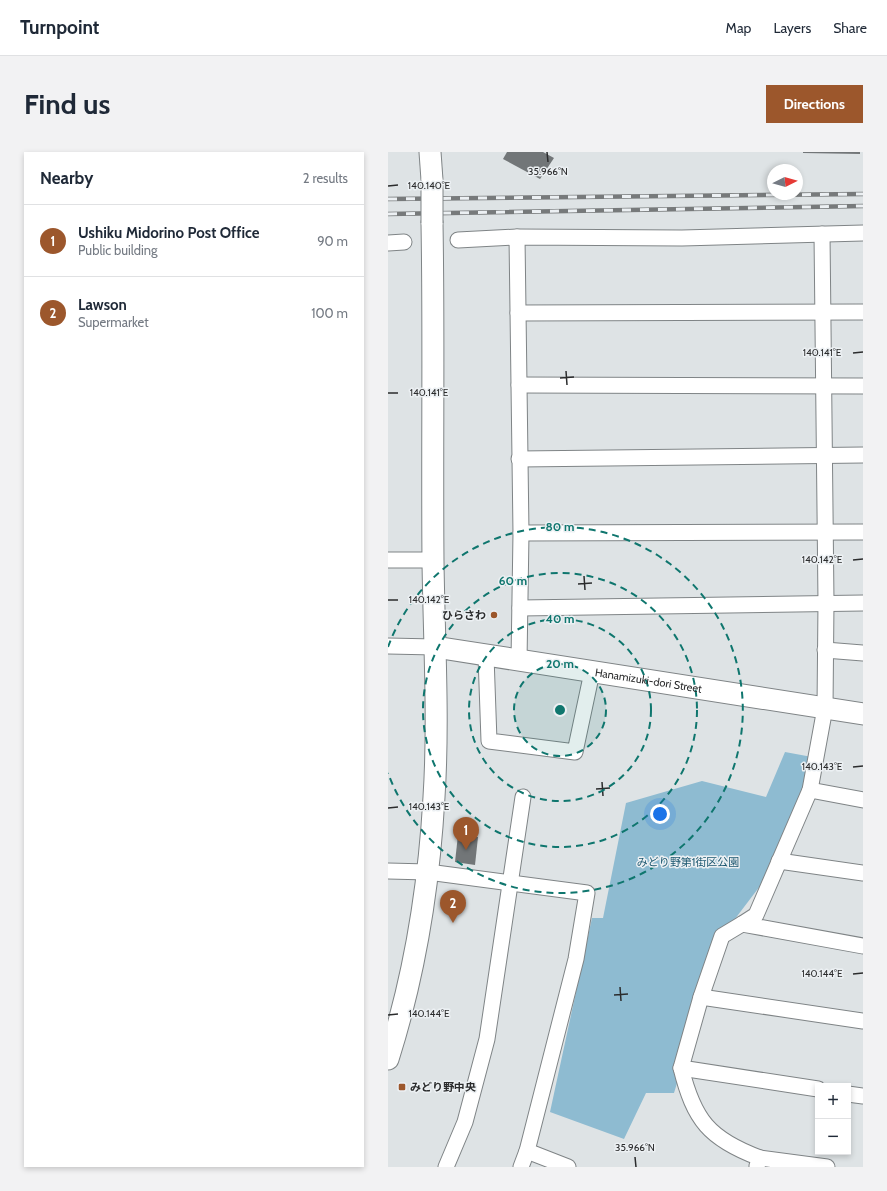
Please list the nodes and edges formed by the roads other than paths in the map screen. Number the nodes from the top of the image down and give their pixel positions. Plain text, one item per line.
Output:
1 (430, 152) edge
2 (822, 234) junction
3 (863, 234) edge
4 (517, 237) junction
5 (458, 240) dead end
6 (404, 242) dead end
7 (388, 243) edge
8 (824, 312) junction
9 (863, 312) edge
10 (518, 313) junction
11 (518, 385) junction
12 (824, 386) junction
13 (863, 386) edge
14 (825, 455) junction
15 (863, 455) edge
16 (519, 459) junction
17 (521, 532) junction
18 (826, 532) junction
19 (863, 532) edge
20 (388, 560) edge
21 (433, 560) junction
22 (826, 602) junction
23 (863, 603) edge
24 (520, 608) junction
25 (388, 646) edge
26 (435, 647) junction
27 (825, 650) junction
28 (863, 653) edge
29 (486, 656) junction
30 (520, 661) junction
31 (592, 672) junction
32 (825, 708) junction
33 (863, 714) edge
34 (810, 790) junction
35 (523, 797) dead end
36 (863, 800) edge
37 (779, 861) junction
38 (388, 871) edge
39 (428, 872) junction
40 (863, 873) edge
41 (512, 882) junction
42 (742, 924) junction
43 (863, 946) edge
44 (701, 997) junction
45 (863, 1021) edge
46 (388, 1059) edge
47 (681, 1068) junction
48 (815, 1089) edge
49 (851, 1094) edge
50 (863, 1096) edge
51 (527, 1151) junction
52 (759, 1162) edge
53 (446, 1167) edge
54 (520, 1167) edge
55 (568, 1167) edge
56 (827, 1167) edge

1 - 21 street, bridge
2 - 3 street
2 - 4 street
2 - 8 street
4 - 5 street
4 - 10 street
6 - 7 street
8 - 9 street
8 - 10 street
8 - 12 street
10 - 11 street
11 - 12 street
11 - 16 street
12 - 13 street
12 - 14 street
14 - 15 street
14 - 16 street
14 - 18 street
16 - 17 street
17 - 18 street
17 - 24 street
18 - 19 street
18 - 22 street
20 - 21 street
21 - 26 street
22 - 23 street
22 - 24 street
22 - 27 street
24 - 30 street
25 - 26 street
26 - 29 street, Hanamizuki-dori Street
26 - 39 street
27 - 28 street
27 - 32 street
29 - 30 street, Hanamizuki-dori Street
29 - 31 street
30 - 31 street, Hanamizuki-dori Street
31 - 32 street, Hanamizuki-dori Street
32 - 33 street, Hanamizuki-dori Street
32 - 34 street
34 - 36 street
34 - 37 street
35 - 41 street
37 - 40 street
37 - 42 street
38 - 39 street
39 - 41 street
39 - 46 street
41 - 51 street
41 - 53 street
42 - 43 street
42 - 44 street
44 - 45 street
44 - 47 street
47 - 48 street
47 - 52 street
49 - 50 street
51 - 54 street
51 - 55 street
52 - 56 street

